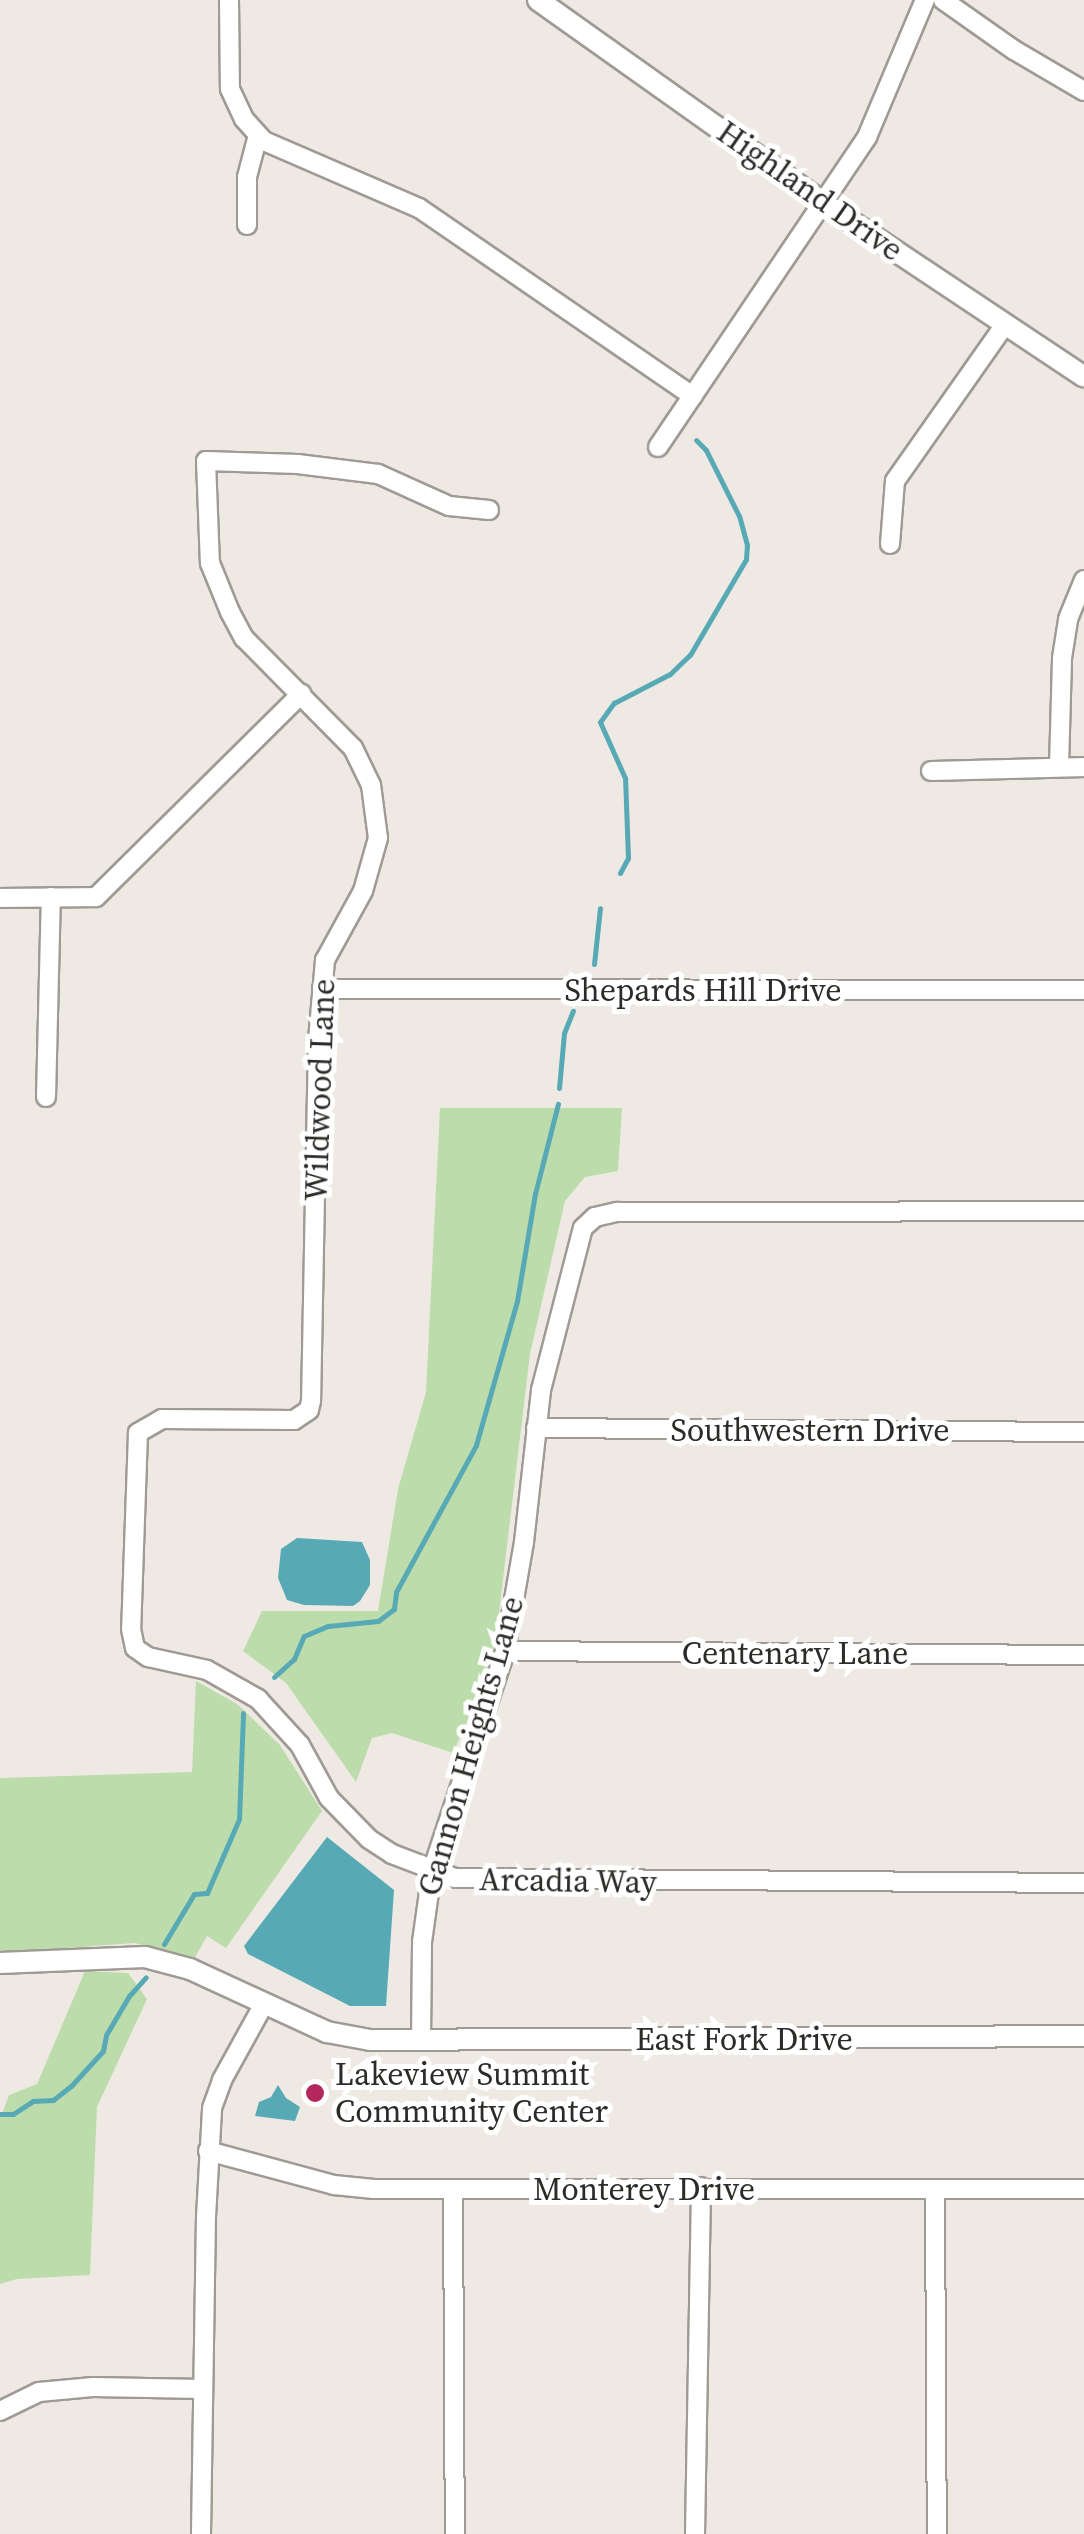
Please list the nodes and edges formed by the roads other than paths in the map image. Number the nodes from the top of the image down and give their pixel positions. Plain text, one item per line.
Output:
1 (228, 0) edge
2 (538, 0) edge
3 (926, 0) edge
4 (944, 0) edge
5 (1084, 92) edge
6 (258, 135) junction
7 (824, 204) junction
8 (247, 225) dead end
9 (1004, 326) junction
10 (1084, 377) edge
11 (692, 396) junction
12 (658, 447) dead end
13 (489, 510) dead end
14 (890, 544) dead end
15 (1084, 580) edge
16 (301, 694) junction
17 (1084, 767) edge
18 (1059, 768) junction
19 (930, 771) dead end
20 (51, 897) junction
21 (0, 898) edge
22 (322, 989) junction
23 (1084, 990) edge
24 (46, 1097) dead end
25 (1084, 1212) edge
26 (536, 1428) junction
27 (1084, 1432) edge
28 (505, 1651) junction
29 (140, 1654) joint
30 (1084, 1656) edge
31 (432, 1872) junction
32 (1084, 1883) edge
33 (0, 1963) edge
34 (264, 2004) junction
35 (1084, 2036) edge
36 (421, 2040) junction
37 (208, 2151) junction
38 (700, 2188) junction
39 (1084, 2188) edge
40 (453, 2190) junction
41 (936, 2192) junction
42 (203, 2389) junction
43 (0, 2412) edge
44 (201, 2534) edge
45 (455, 2534) edge
46 (695, 2534) edge
47 (938, 2534) edge

1 - 6 street
2 - 7 street, Highland Drive
3 - 7 street
4 - 5 street
6 - 8 street
6 - 11 street
7 - 9 street, Highland Drive
7 - 11 street
9 - 10 street, Highland Drive
9 - 14 street
11 - 12 street
13 - 16 street, Wildwood Lane
15 - 18 street
16 - 20 street
16 - 22 street, Wildwood Lane
17 - 18 street
18 - 19 street
20 - 21 street
20 - 24 street
22 - 23 street, Shepards Hill Drive
22 - 29 street, Wildwood Lane
25 - 26 street, Gannon Heights Lane
26 - 27 street, Southwestern Drive
26 - 28 street, Gannon Heights Lane
28 - 30 street, Centenary Lane
28 - 31 street, Gannon Heights Lane
29 - 31 street, Arcadia Way
31 - 32 street, Arcadia Way
31 - 36 street, Gannon Heights Lane
33 - 34 street, East Fork Drive
34 - 36 street, East Fork Drive
34 - 37 street
35 - 36 street, East Fork Drive
37 - 40 street, Monterey Drive
37 - 42 street
38 - 40 street, Monterey Drive
38 - 41 street, Monterey Drive
38 - 46 street
39 - 41 street, Monterey Drive
40 - 45 street
41 - 47 street
42 - 43 street
42 - 44 street

